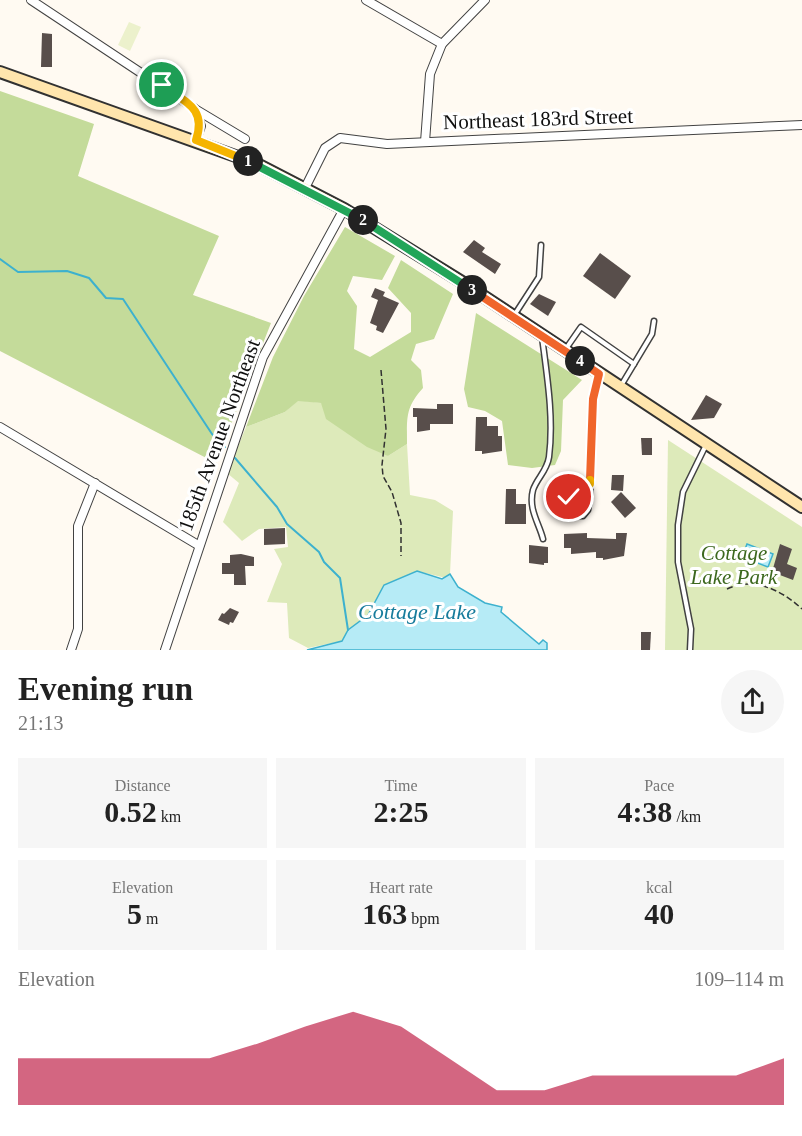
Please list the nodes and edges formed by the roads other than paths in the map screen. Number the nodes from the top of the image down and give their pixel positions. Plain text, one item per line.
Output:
1 (31, 0) edge
2 (366, 0) edge
3 (485, 0) edge
4 (442, 44) junction
5 (0, 72) edge
6 (194, 108) junction
7 (802, 125) edge
8 (245, 139) dead end
9 (196, 140) junction
10 (425, 141) junction
11 (305, 188) junction
12 (344, 209) junction
13 (541, 245) dead end
14 (513, 317) junction
15 (654, 321) dead end
16 (542, 336) junction
17 (564, 351) junction
18 (634, 364) junction
19 (599, 374) junction
20 (620, 388) junction
21 (0, 427) edge
22 (706, 445) junction
23 (95, 483) junction
24 (590, 484) junction
25 (802, 507) edge
26 (543, 539) dead end
27 (198, 545) junction
28 (71, 650) edge
29 (165, 650) edge
30 (690, 650) edge

1 - 6 street
2 - 4 street
3 - 4 street
4 - 10 street
5 - 9 main road
6 - 8 street
6 - 9 street
7 - 10 street, Northeast 183rd Street
9 - 11 main road
10 - 11 street, Northeast 183rd Street
11 - 12 main road
12 - 14 main road
12 - 27 street, 185th Avenue Northeast
13 - 14 lane
14 - 16 main road
15 - 18 lane
16 - 17 main road
16 - 26 lane
17 - 18 lane
17 - 19 main road
18 - 20 lane
19 - 20 main road
19 - 24 lane
20 - 22 main road
21 - 23 street
22 - 25 main road
22 - 30 lane
23 - 27 street
23 - 28 street
24 - 24 lane
27 - 29 street, 185th Avenue Northeast

